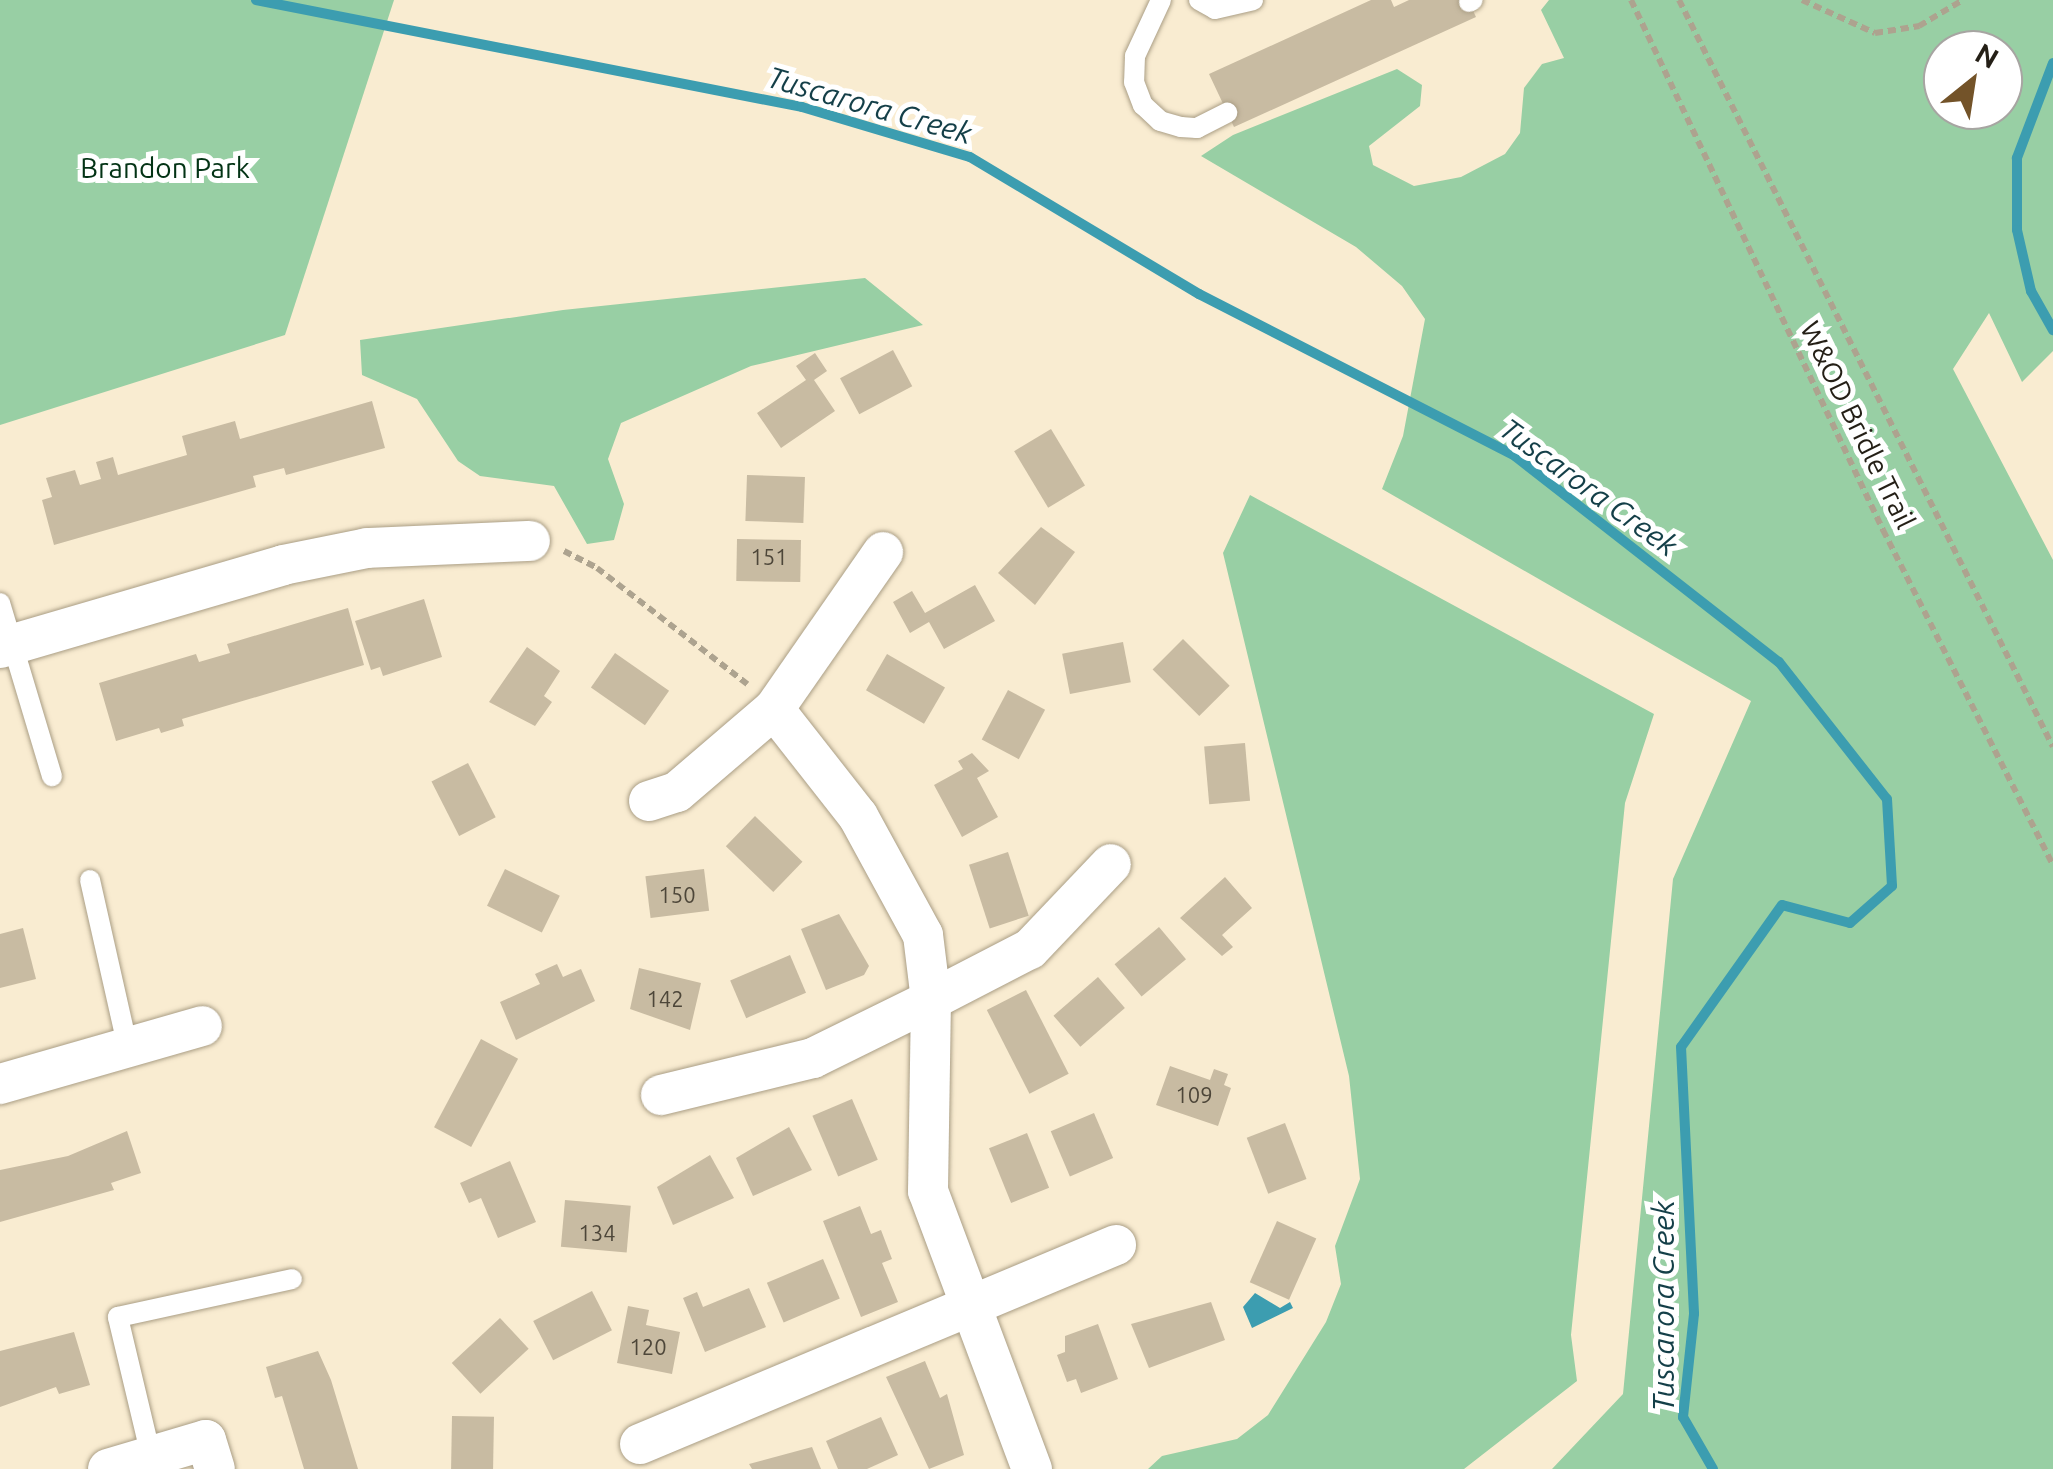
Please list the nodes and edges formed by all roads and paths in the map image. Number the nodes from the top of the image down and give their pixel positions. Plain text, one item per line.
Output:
1 (1161, 0) edge
2 (1199, 0) edge
3 (1253, 0) edge
4 (1631, 0) edge
5 (1679, 0) edge
6 (1802, 0) edge
7 (1963, 0) edge
8 (1227, 113) dead end
9 (530, 541) joint
10 (883, 552) dead end
11 (0, 603) edge
12 (6, 646) edge
13 (774, 708) junction
14 (2053, 747) edge
15 (52, 776) dead end
16 (650, 801) dead end
17 (1111, 864) dead end
18 (2053, 865) edge
19 (90, 880) dead end
20 (930, 1000) junction
21 (202, 1026) dead end
22 (128, 1049) junction
23 (0, 1084) edge
24 (661, 1095) dead end
25 (1116, 1245) dead end
26 (292, 1279) dead end
27 (966, 1306) junction
28 (640, 1444) dead end
29 (151, 1456) junction
30 (108, 1469) edge
31 (214, 1469) edge
32 (1032, 1469) edge

1 - 8 lane
2 - 3 lane
4 - 18 path, W&OD Bridle Trail
5 - 14 path
6 - 7 path
9 - 12 street
9 - 13 path
10 - 13 street
11 - 12 lane
12 - 15 lane
13 - 16 street
13 - 20 street
17 - 20 street
19 - 22 lane
20 - 24 street
20 - 27 street
21 - 22 street
22 - 23 street
25 - 27 street
26 - 29 lane
27 - 28 street
27 - 32 street
29 - 30 street
29 - 31 street

